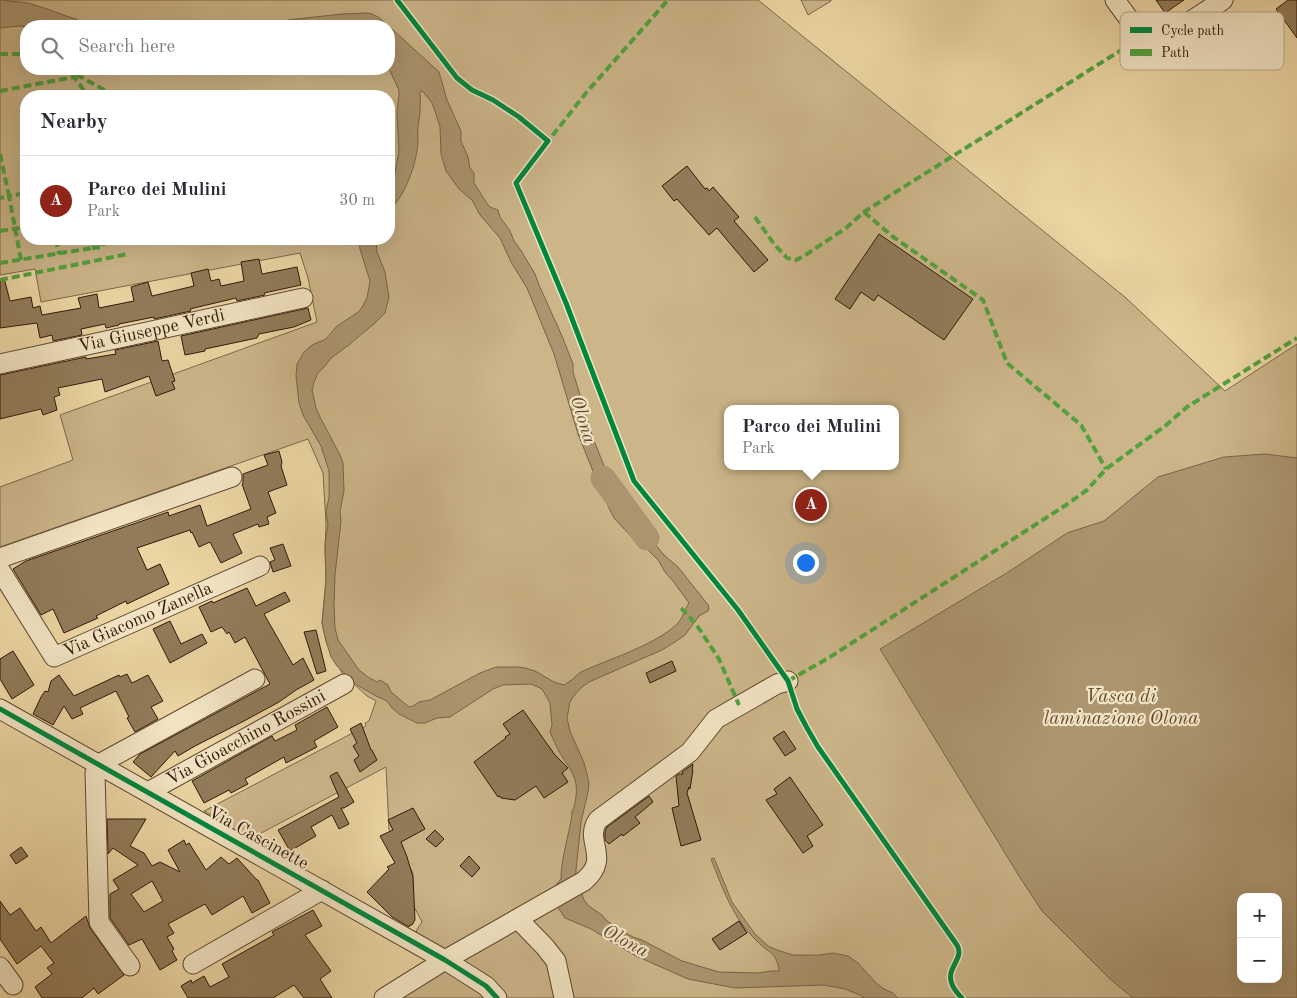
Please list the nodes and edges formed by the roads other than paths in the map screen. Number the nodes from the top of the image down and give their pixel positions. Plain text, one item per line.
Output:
1 (1115, 0) edge
2 (1222, 0) edge
3 (1124, 12) edge
4 (1204, 12) edge
5 (303, 298) dead end
6 (0, 364) edge
7 (232, 477) dead end
8 (0, 558) edge
9 (260, 566) dead end
10 (0, 570) edge
11 (255, 679) dead end
12 (782, 682) dead end
13 (344, 684) dead end
14 (0, 709) edge
15 (99, 764) junction
16 (148, 792) junction
17 (322, 890) junction
18 (518, 919) junction
19 (445, 960) junction
20 (193, 964) dead end
21 (130, 966) dead end
22 (0, 967) edge
23 (13, 985) dead end
24 (384, 998) edge
25 (497, 998) edge
26 (564, 998) edge

1 - 3 street
2 - 4 street
5 - 6 street, Via Giuseppe Verdi
7 - 8 street
9 - 10 street, Via Giacomo Zanella
11 - 15 street
12 - 18 street
13 - 16 street, Via Gioacchino Rossini
14 - 15 street, Via Cascinette
15 - 16 street, Via Cascinette
15 - 21 street
16 - 17 street, Via Cascinette
17 - 19 street, Via Cascinette
17 - 20 street
18 - 19 street
18 - 26 street
19 - 24 street
19 - 25 street, Via Cascinette
22 - 23 street

